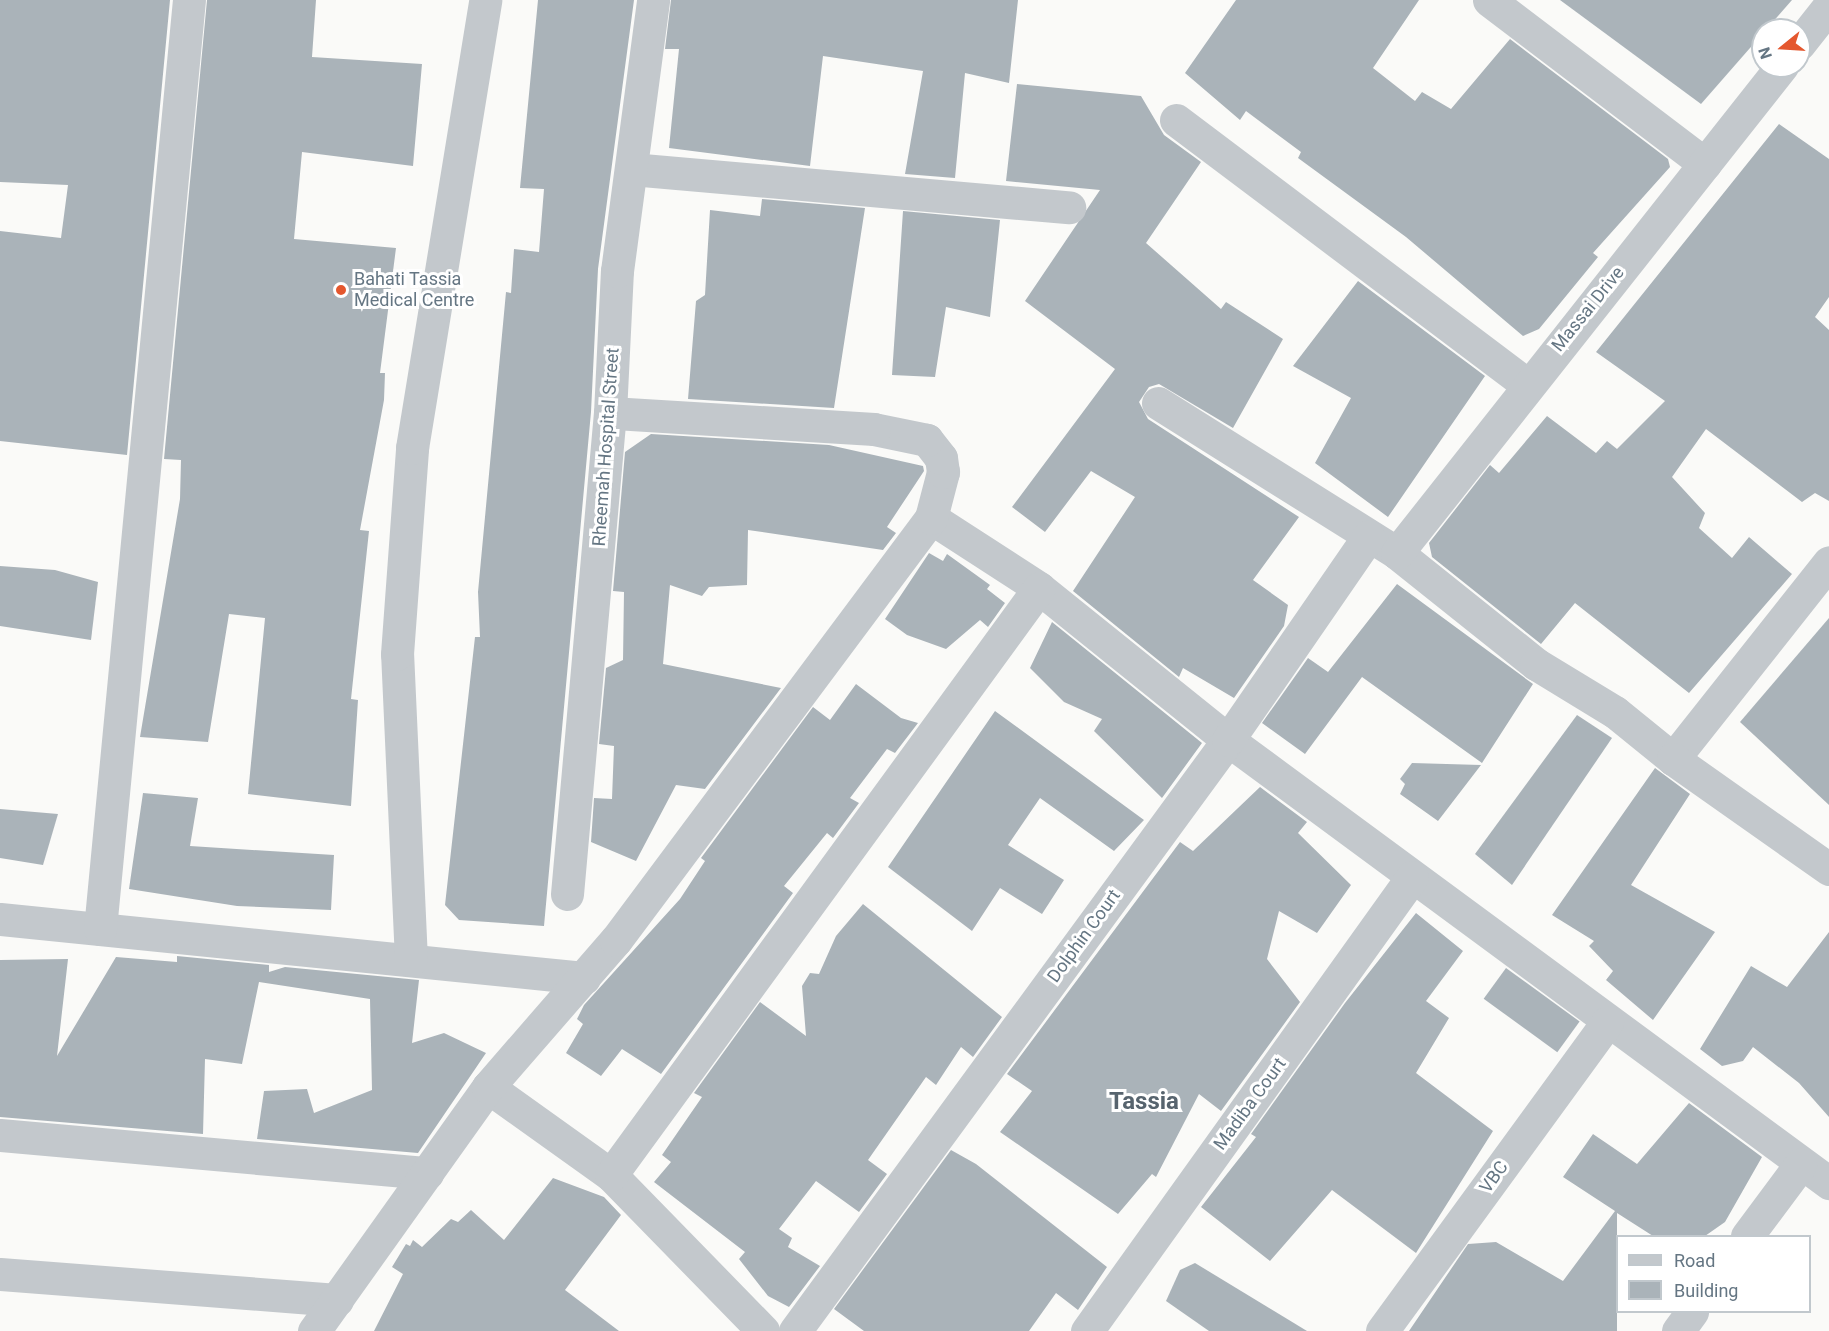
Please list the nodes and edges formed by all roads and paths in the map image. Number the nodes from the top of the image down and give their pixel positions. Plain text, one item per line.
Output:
1 (189, 0) edge
2 (485, 0) edge
3 (653, 0) edge
4 (1489, 0) edge
5 (1829, 6) edge
6 (1811, 29) edge
7 (1773, 78) edge
8 (1176, 120) dead end
9 (1705, 164) junction
10 (631, 169) junction
11 (1069, 207) dead end
12 (1528, 385) junction
13 (1158, 403) dead end
14 (610, 413) junction
15 (931, 518) junction
16 (1368, 537) junction
17 (1397, 553) junction
18 (1829, 562) edge
19 (1039, 588) junction
20 (1228, 740) junction
21 (1673, 759) junction
22 (1829, 869) edge
23 (1412, 877) junction
24 (567, 894) dead end
25 (0, 918) edge
26 (100, 929) junction
27 (411, 960) junction
28 (584, 978) junction
29 (1607, 1022) junction
30 (488, 1087) junction
31 (0, 1135) edge
32 (1800, 1165) junction
33 (427, 1173) junction
34 (611, 1175) junction
35 (1829, 1183) edge
36 (1748, 1235) edge
37 (0, 1274) edge
38 (337, 1300) junction
39 (1691, 1313) edge
40 (314, 1331) edge
41 (763, 1331) edge
42 (795, 1331) edge
43 (1088, 1331) edge
44 (1382, 1331) edge
45 (1678, 1331) edge

1 - 26 street
2 - 27 street
3 - 10 street, Rheemah Hospital Street
4 - 9 street
5 - 6 street
7 - 9 street, Massai Drive
8 - 12 street
9 - 12 street, Massai Drive
10 - 11 street
10 - 14 street, Rheemah Hospital Street
12 - 17 street, Massai Drive
13 - 16 street
14 - 15 street
14 - 24 street, Rheemah Hospital Street
15 - 19 street
15 - 28 street
16 - 17 street
16 - 20 street, Dolphin Court
17 - 21 street
18 - 21 street
19 - 20 street
19 - 34 street
20 - 23 street
20 - 42 street, Dolphin Court
21 - 22 street
23 - 29 street
23 - 43 street, Madiba Court
25 - 26 street
26 - 27 street
27 - 28 street
28 - 30 street
29 - 32 street
29 - 44 street, VBC
30 - 33 street
30 - 34 street
31 - 33 street
32 - 35 street
32 - 36 street
33 - 38 street
34 - 41 street
37 - 38 street
38 - 40 street
39 - 45 street

